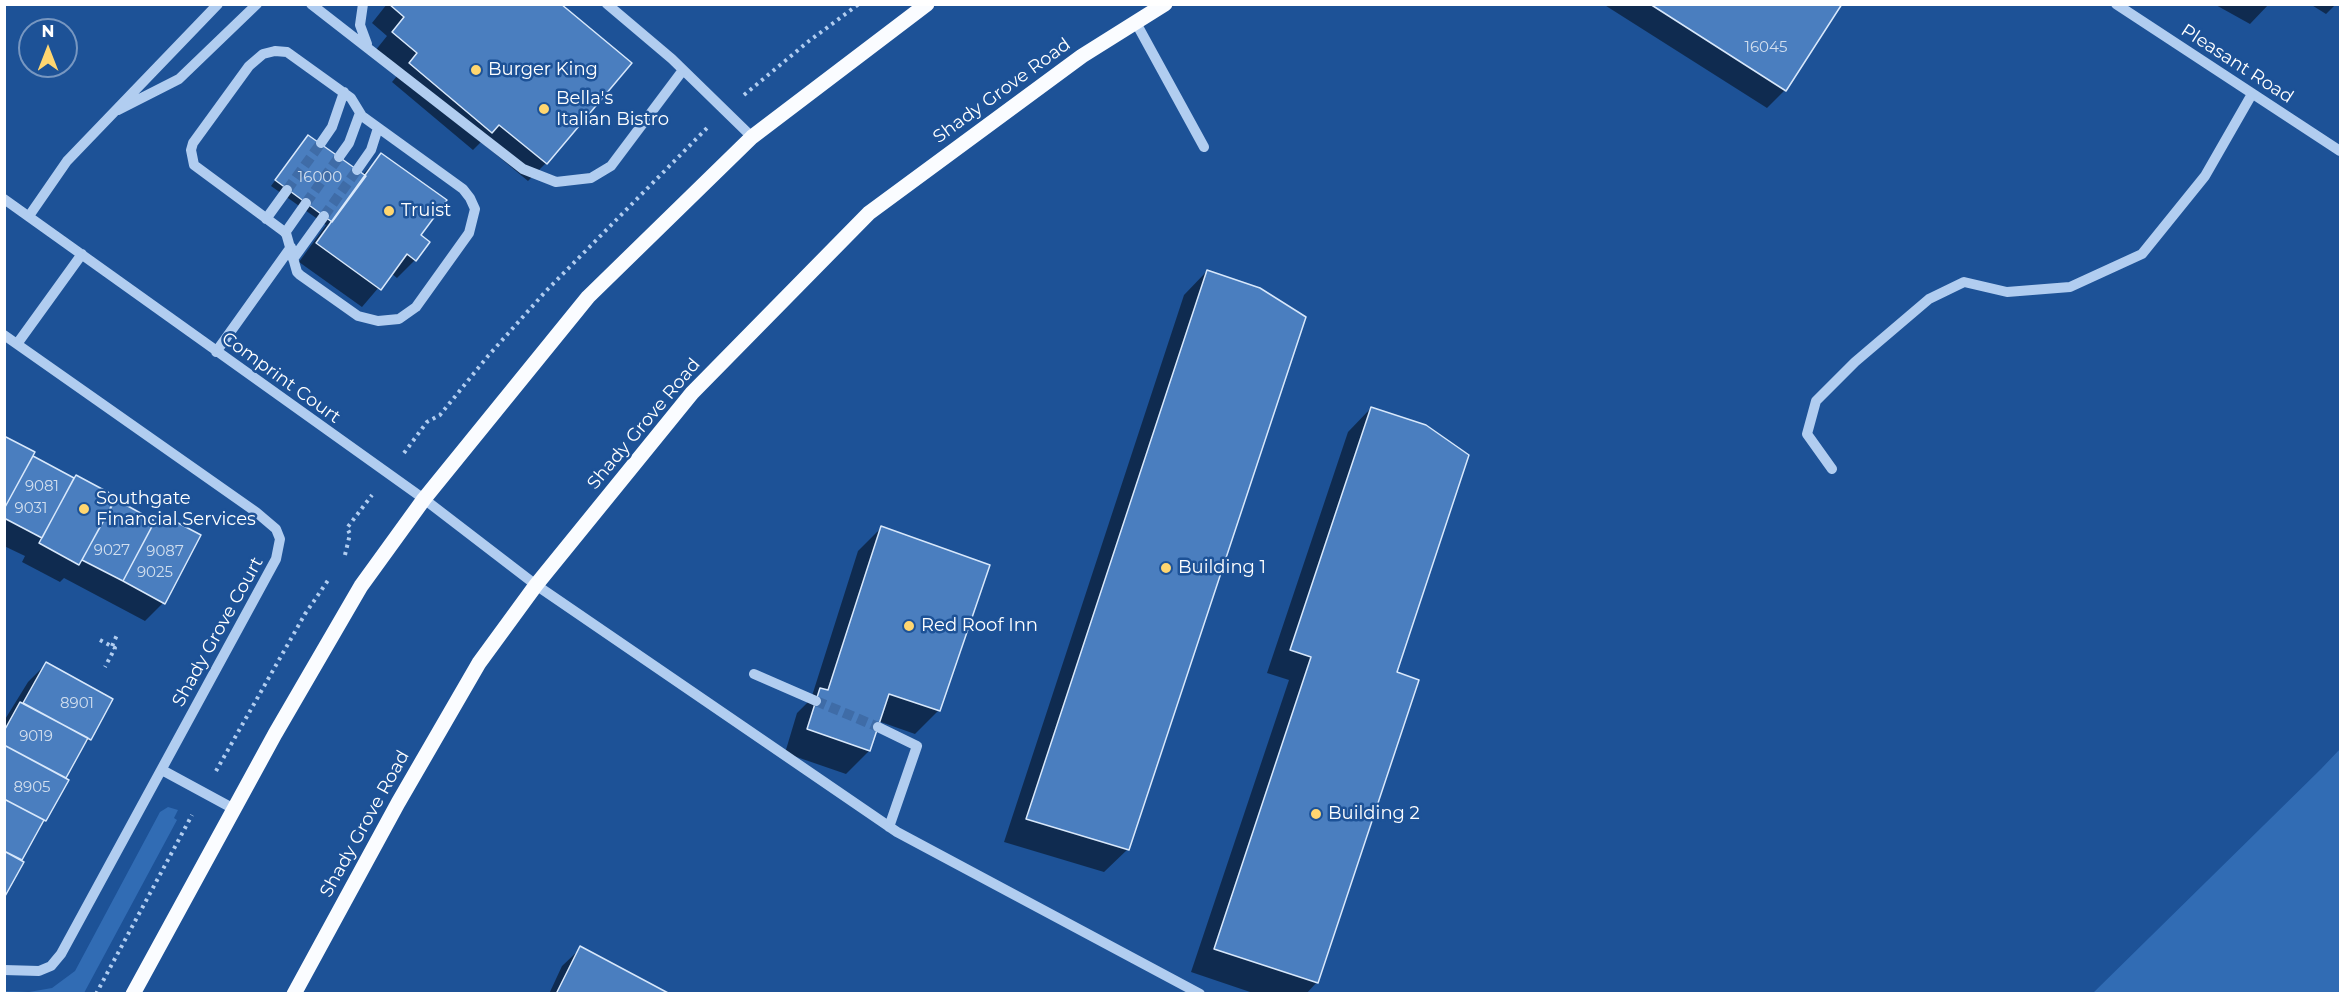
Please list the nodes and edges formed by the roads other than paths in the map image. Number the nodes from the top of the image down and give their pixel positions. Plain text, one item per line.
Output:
1 (218, 4) edge
2 (257, 4) edge
3 (311, 4) edge
4 (363, 4) edge
5 (607, 4) edge
6 (927, 4) edge
7 (1165, 4) edge
8 (2116, 4) edge
9 (1135, 21) junction
10 (371, 50) junction
11 (683, 70) junction
12 (344, 92) junction
13 (2252, 94) junction
14 (360, 113) junction
15 (110, 114) junction
16 (378, 128) junction
17 (752, 137) junction
18 (321, 143) tunnel mouth
19 (1204, 147) dead end
20 (2340, 152) edge
21 (339, 157) tunnel mouth
22 (357, 170) tunnel mouth
23 (287, 190) tunnel mouth
24 (4, 199) edge
25 (306, 203) tunnel mouth
26 (29, 216) junction
27 (324, 216) tunnel mouth
28 (266, 219) junction
29 (285, 233) junction
30 (291, 247) junction
31 (82, 254) junction
32 (293, 259) junction
33 (4, 335) edge
34 (17, 344) junction
35 (216, 352) junction
36 (1832, 469) dead end
37 (424, 500) junction
38 (536, 585) junction
39 (754, 674) dead end
40 (816, 701) tunnel mouth
41 (878, 727) tunnel mouth
42 (162, 770) junction
43 (234, 809) junction
44 (889, 827) junction
45 (4, 970) edge
46 (133, 993) edge
47 (294, 993) edge
48 (1200, 993) edge

1 - 15 street
2 - 15 street
3 - 10 street
4 - 10 street
5 - 11 street
6 - 17 main road
7 - 9 main road, Shady Grove Road
8 - 13 street, Pleasant Road
9 - 19 street
9 - 38 main road, Shady Grove Road
10 - 11 street
11 - 17 street
12 - 14 street
12 - 18 street
12 - 28 street
13 - 20 street, Pleasant Road
13 - 36 street
14 - 16 street
14 - 21 street
15 - 26 street
16 - 22 street
16 - 32 street
17 - 37 main road
23 - 28 street
24 - 26 street, Comprint Court
25 - 29 street
26 - 31 street, Comprint Court
27 - 32 street
28 - 29 street
29 - 30 street
30 - 32 street
30 - 35 street
31 - 34 street
31 - 35 street, Comprint Court
33 - 34 street, Shady Grove Court
34 - 42 street, Shady Grove Court
35 - 37 street, Comprint Court
37 - 38 street, Comprint Court
37 - 43 main road
38 - 44 street, Comprint Court
38 - 47 main road, Shady Grove Road
39 - 40 street
41 - 44 street
42 - 43 street
42 - 45 street, Shady Grove Court
43 - 46 main road
44 - 48 street, Comprint Court

